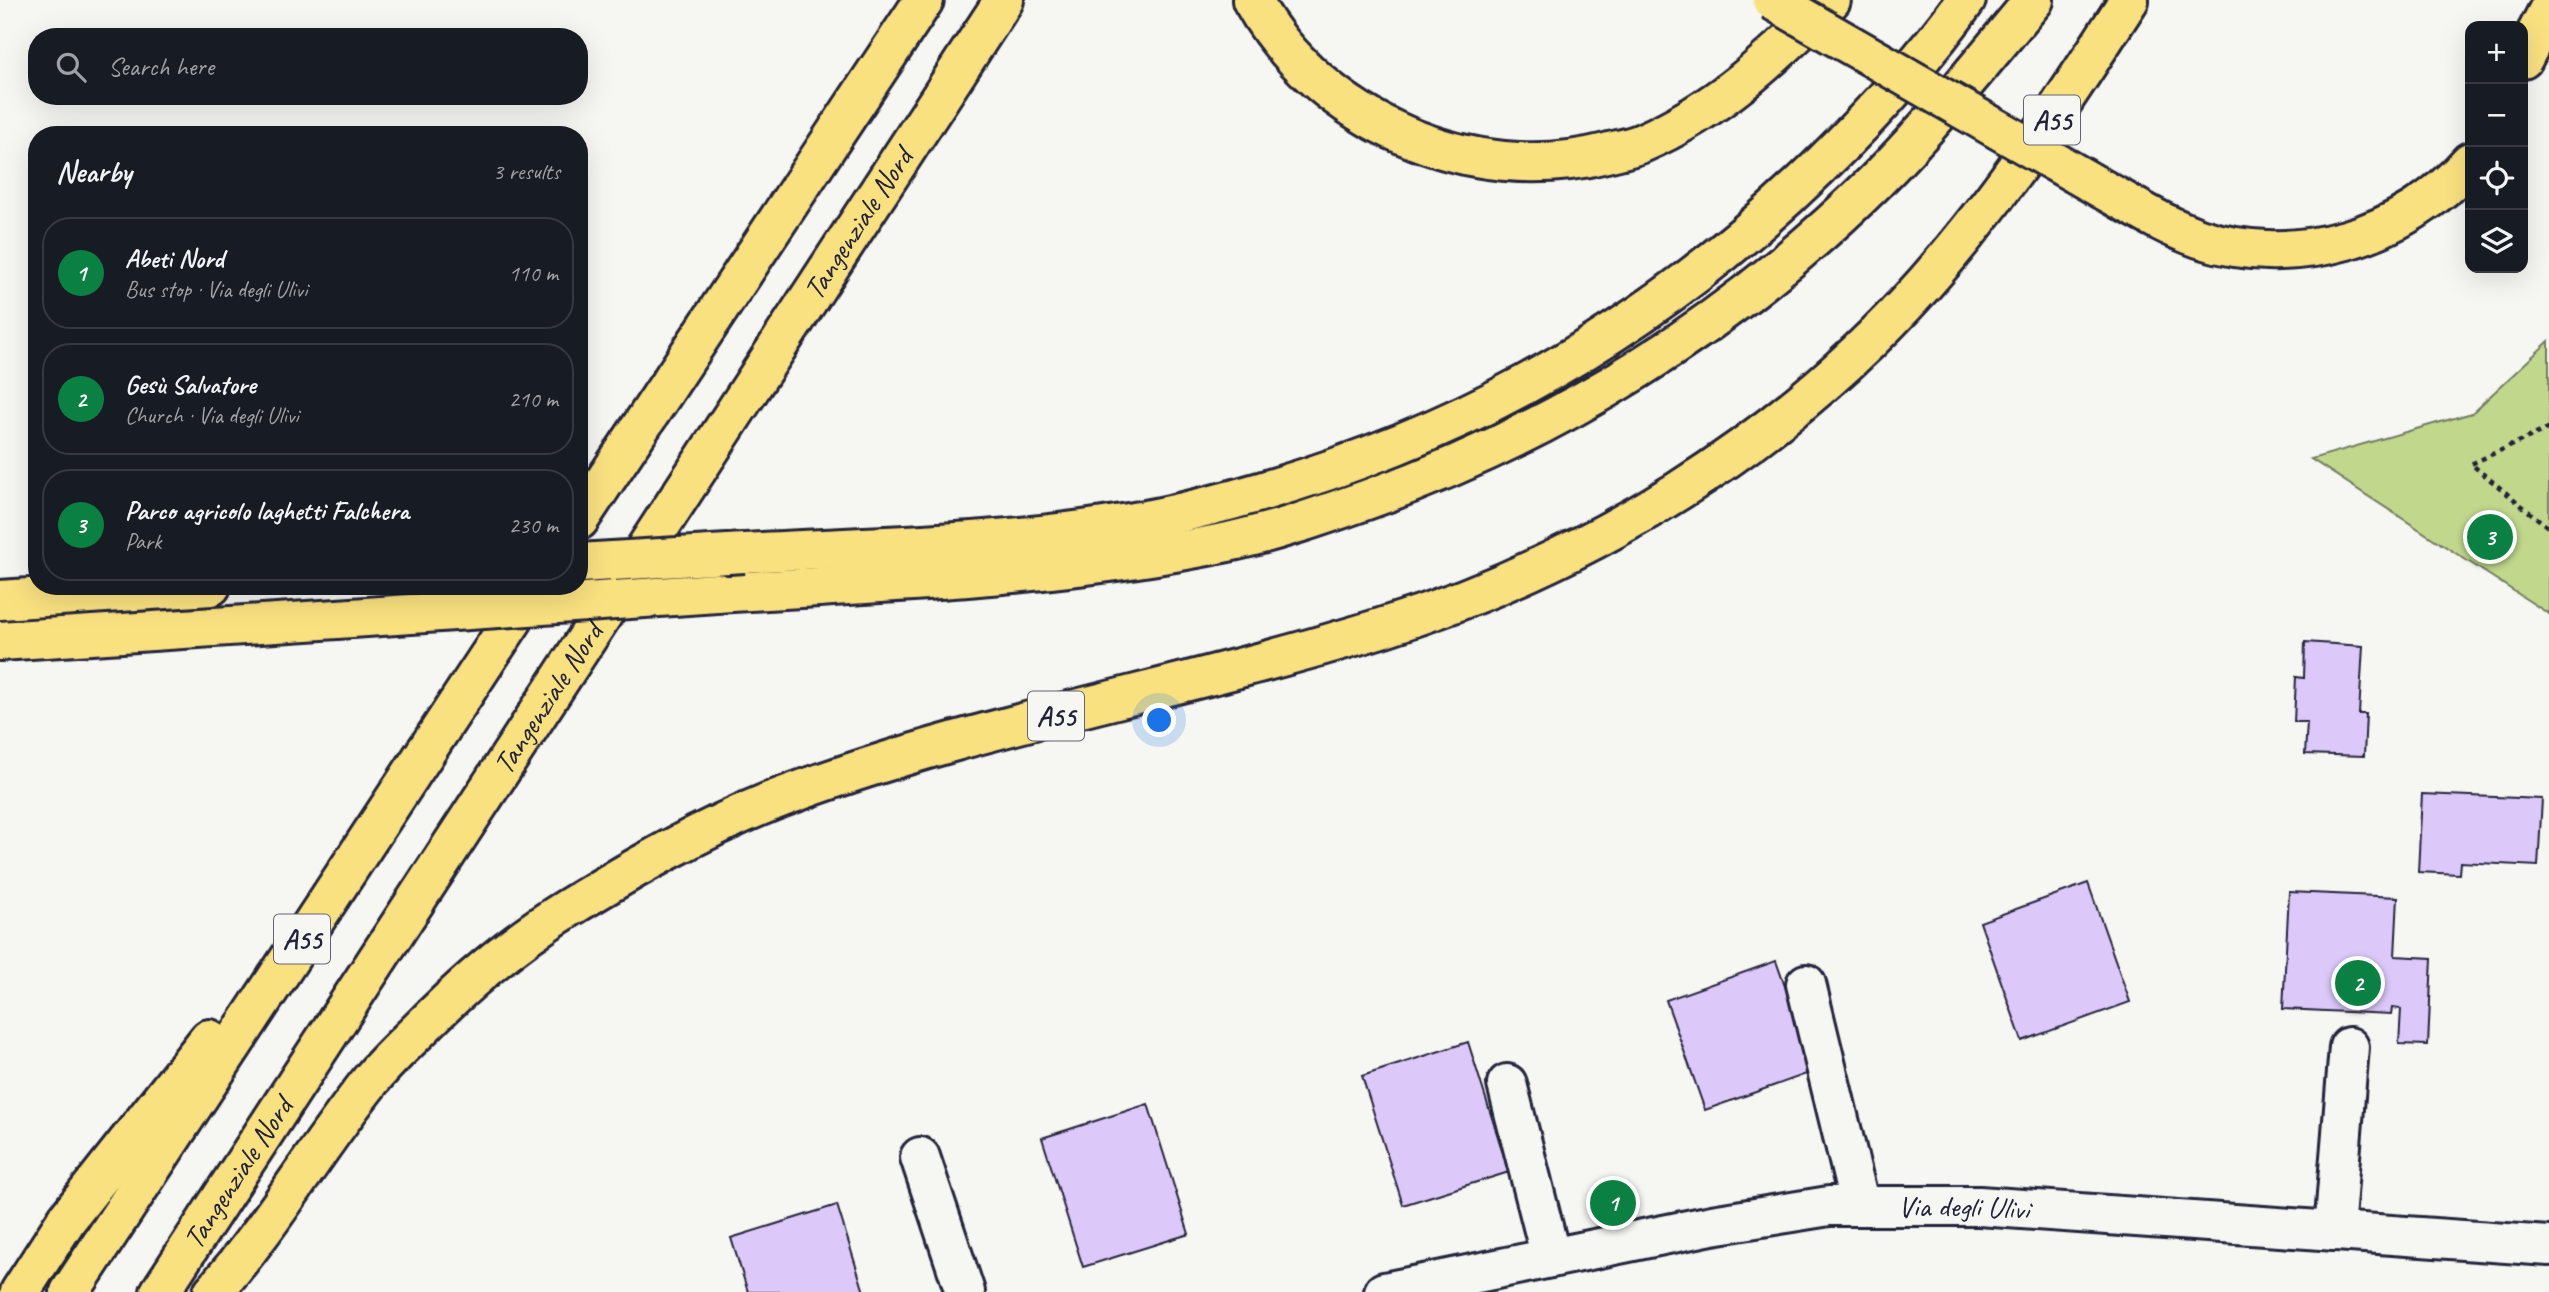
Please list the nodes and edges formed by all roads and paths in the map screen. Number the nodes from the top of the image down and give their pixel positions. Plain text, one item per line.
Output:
1 (923, 0) edge
2 (1004, 0) edge
3 (1252, 0) edge
4 (1772, 0) edge
5 (1830, 0) edge
6 (1966, 0) edge
7 (2034, 0) edge
8 (2129, 0) edge
9 (2532, 0) edge
10 (2549, 9) edge
11 (2527, 21) edge
12 (2528, 49) edge
13 (2465, 167) edge
14 (2549, 428) edge
15 (588, 506) edge
16 (2549, 528) edge
17 (588, 562) edge
18 (75, 595) edge
19 (529, 595) edge
20 (0, 600) edge
21 (0, 641) edge
22 (369, 837) junction
23 (1806, 984) dead end
24 (2349, 1047) dead end
25 (1507, 1084) dead end
26 (920, 1157) dead end
27 (1860, 1206) junction
28 (2334, 1231) junction
29 (2549, 1245) edge
30 (1550, 1258) junction
31 (1395, 1291) edge
32 (20, 1292) edge
33 (70, 1292) edge
34 (160, 1292) edge
35 (213, 1292) edge
36 (965, 1292) edge

1 - 15 highway
2 - 34 highway, Tangenziale Nord / A55
3 - 5 highway
4 - 13 highway, bridge
6 - 17 highway, bridge
7 - 21 highway, bridge
8 - 35 highway, A55
9 - 11 highway
10 - 12 highway
14 - 16 path
18 - 20 highway
19 - 22 highway, A55
22 - 32 highway
22 - 33 highway, A55
23 - 27 street
24 - 28 street
25 - 30 street
26 - 36 street
27 - 28 street, Via degli Ulivi
27 - 30 street, Via degli Ulivi
28 - 29 street, Via degli Ulivi
30 - 31 street, Via degli Ulivi

